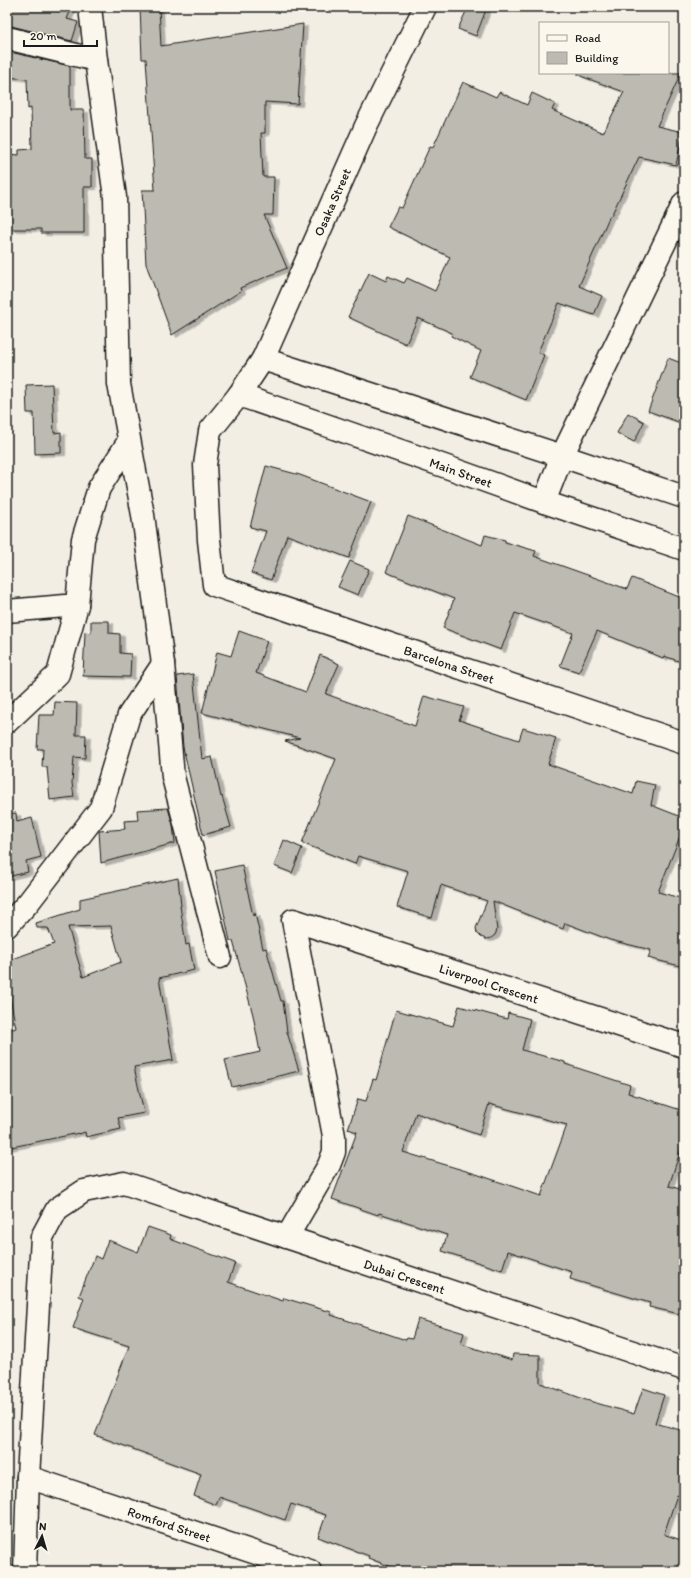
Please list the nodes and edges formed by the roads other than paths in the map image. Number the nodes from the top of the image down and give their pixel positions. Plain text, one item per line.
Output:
1 (90, 7) edge
2 (425, 7) edge
3 (7, 38) edge
4 (96, 60) junction
5 (683, 207) edge
6 (263, 358) junction
7 (239, 396) junction
8 (130, 441) junction
9 (562, 456) junction
10 (684, 497) edge
11 (544, 502) junction
12 (684, 549) edge
13 (214, 585) joint
14 (77, 605) junction
15 (7, 611) edge
16 (163, 664) junction
17 (7, 722) edge
18 (684, 743) edge
19 (7, 926) edge
20 (220, 958) dead end
21 (684, 1046) edge
22 (287, 1237) junction
23 (684, 1369) edge
24 (28, 1477) junction
25 (25, 1571) edge
26 (310, 1571) edge

1 - 4 street
2 - 6 street, Osaka Street
3 - 4 street
4 - 8 street
5 - 9 street
6 - 7 street, Osaka Street
6 - 9 street
7 - 11 street, Main Street
7 - 13 street, Osaka Street
8 - 14 street
8 - 16 street
9 - 10 street
9 - 11 street
11 - 12 street, Main Street
13 - 18 street, Barcelona Street
14 - 15 street
14 - 17 street
16 - 19 street
16 - 20 street
21 - 22 street, Liverpool Crescent
22 - 23 street, Dubai Crescent
22 - 24 street, Dubai Crescent
24 - 25 street
24 - 26 street, Romford Street

